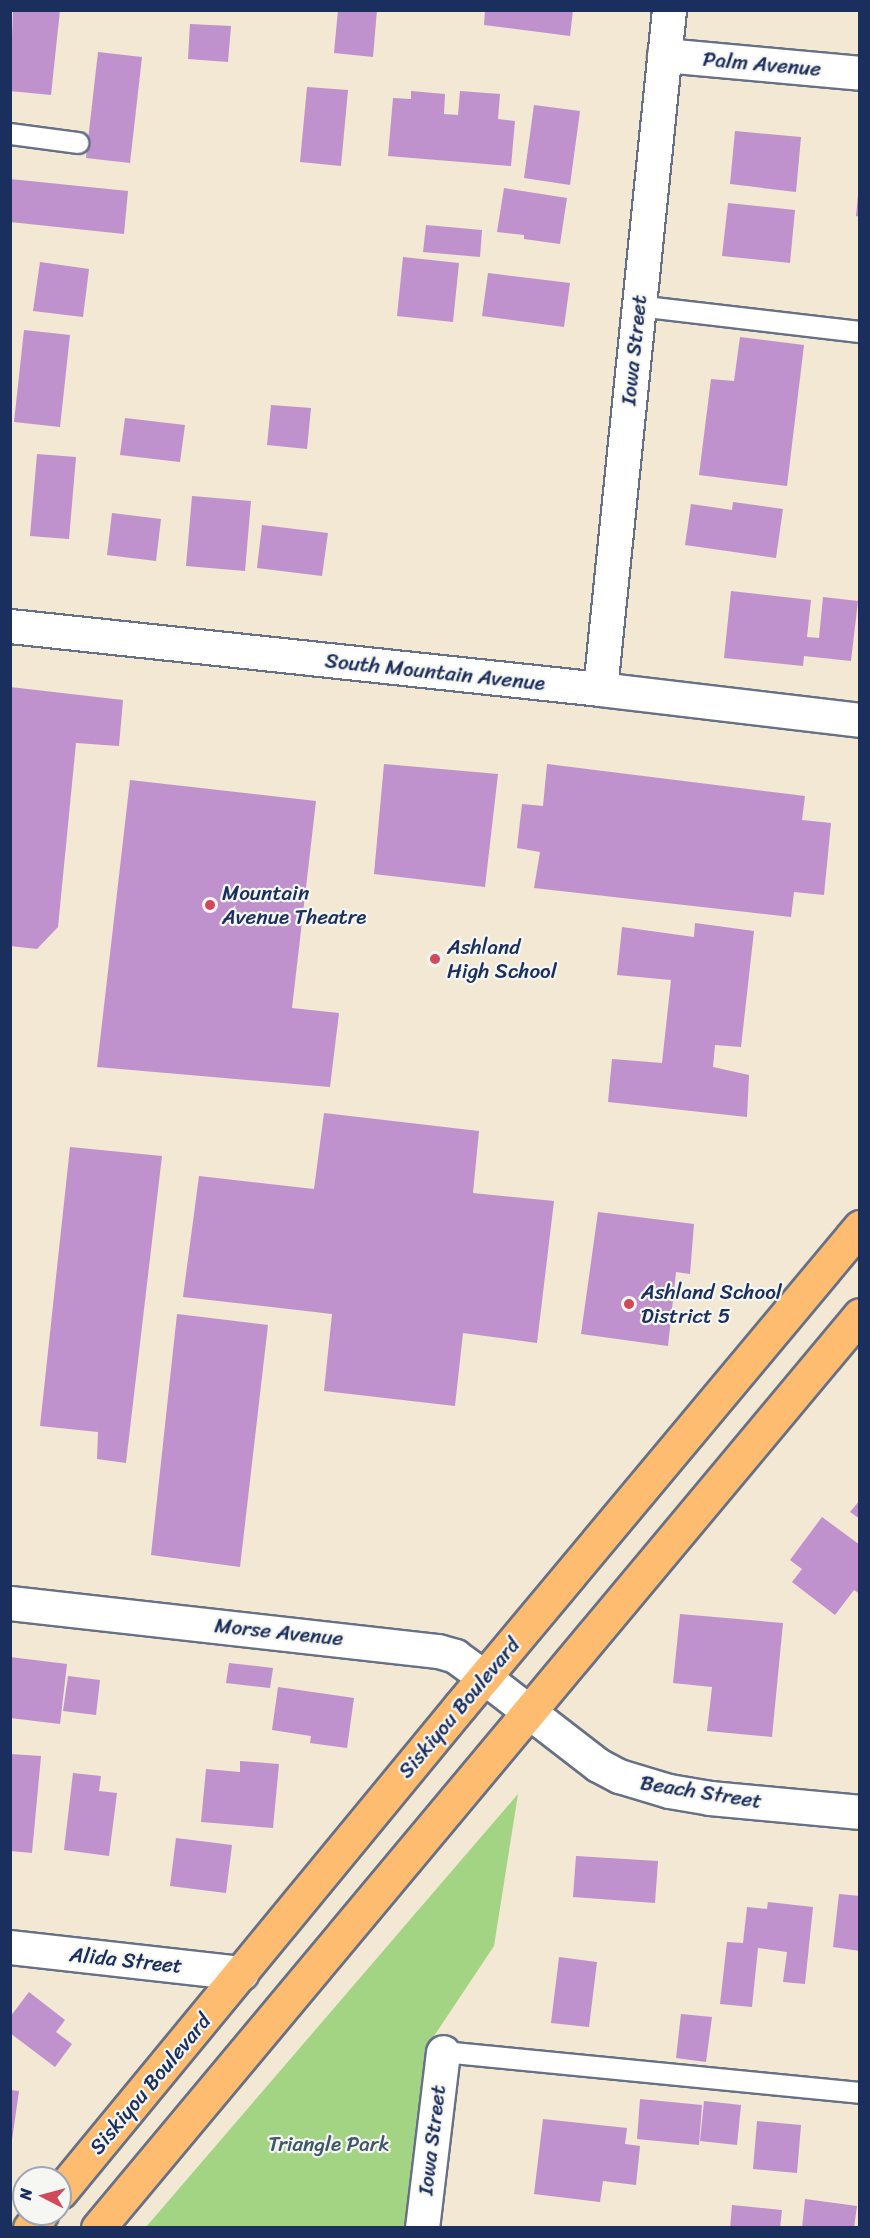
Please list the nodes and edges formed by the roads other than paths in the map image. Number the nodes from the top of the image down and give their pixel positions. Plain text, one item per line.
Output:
1 (669, 10) edge
2 (664, 55) junction
3 (860, 73) edge
4 (10, 134) edge
5 (78, 143) dead end
6 (638, 306) junction
7 (860, 332) edge
8 (10, 626) edge
9 (600, 689) junction
10 (860, 720) edge
11 (860, 1227) edge
12 (860, 1315) edge
13 (10, 1603) edge
14 (484, 1677) junction
15 (529, 1711) junction
16 (860, 1812) edge
17 (10, 1947) edge
18 (242, 1973) junction
19 (443, 2052) joint
20 (860, 2093) edge
21 (72, 2178) edge
22 (98, 2228) edge
23 (422, 2228) edge

1 - 2 street, Iowa Street
2 - 3 street, Palm Avenue
2 - 6 street, Iowa Street
4 - 5 lane
6 - 7 lane
6 - 9 street, Iowa Street
8 - 9 street, South Mountain Avenue
9 - 10 street, South Mountain Avenue
11 - 14 main road, Siskiyou Boulevard
12 - 15 main road
13 - 14 street, Morse Avenue
14 - 15 street, Morse Avenue
14 - 18 main road, Siskiyou Boulevard
15 - 16 street, Beach Street
15 - 22 main road
17 - 18 street, Alida Street
18 - 21 main road, Siskiyou Boulevard
19 - 20 lane
19 - 23 street, Iowa Street

